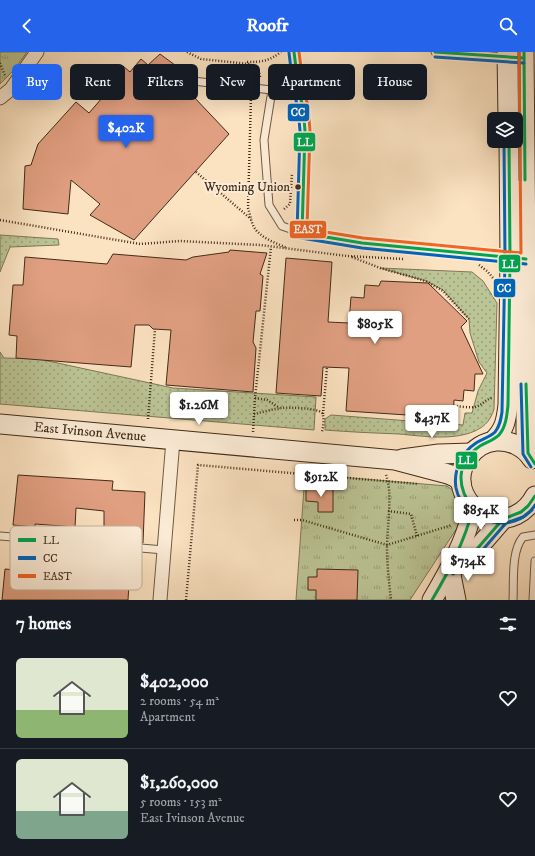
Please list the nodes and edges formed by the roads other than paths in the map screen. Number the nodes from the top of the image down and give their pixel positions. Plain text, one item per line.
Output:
1 (37, 52) edge
2 (294, 52) edge
3 (435, 52) edge
4 (516, 55) edge
5 (296, 64) edge
6 (198, 82) edge
7 (268, 90) edge
8 (0, 98) edge
9 (270, 100) edge
10 (301, 100) edge
11 (509, 112) edge
12 (509, 148) edge
13 (302, 233) junction
14 (518, 259) junction
15 (0, 424) edge
16 (173, 440) junction
17 (493, 441) junction
18 (472, 453) junction
19 (531, 458) edge
20 (387, 459) junction
21 (461, 482) junction
22 (535, 496) edge
23 (473, 508) junction
24 (503, 519) junction
25 (535, 535) edge
26 (0, 536) edge
27 (10, 537) edge
28 (142, 548) edge
29 (164, 550) junction
30 (535, 561) edge
31 (450, 570) junction
32 (160, 600) edge
33 (432, 600) edge
34 (456, 600) edge
35 (514, 600) edge
36 (533, 600) edge

1 - 8 street
2 - 5 lane
3 - 4 lane
4 - 11 main road
4 - 14 main road
6 - 7 lane
9 - 13 lane
10 - 13 lane
12 - 14 main road
13 - 14 lane
14 - 17 main road
14 - 19 main road
15 - 16 main road, East Ivinson Avenue
16 - 20 main road, East Ivinson Avenue
16 - 29 street
17 - 18 main road
17 - 19 main road
18 - 20 main road, East Ivinson Avenue
18 - 21 main road
20 - 21 main road, East Ivinson Avenue
21 - 23 main road
22 - 24 main road
23 - 24 main road
23 - 31 main road
24 - 31 main road
25 - 35 lane
26 - 27 lane
28 - 29 lane
29 - 32 street
30 - 36 lane
31 - 33 main road
31 - 34 main road

